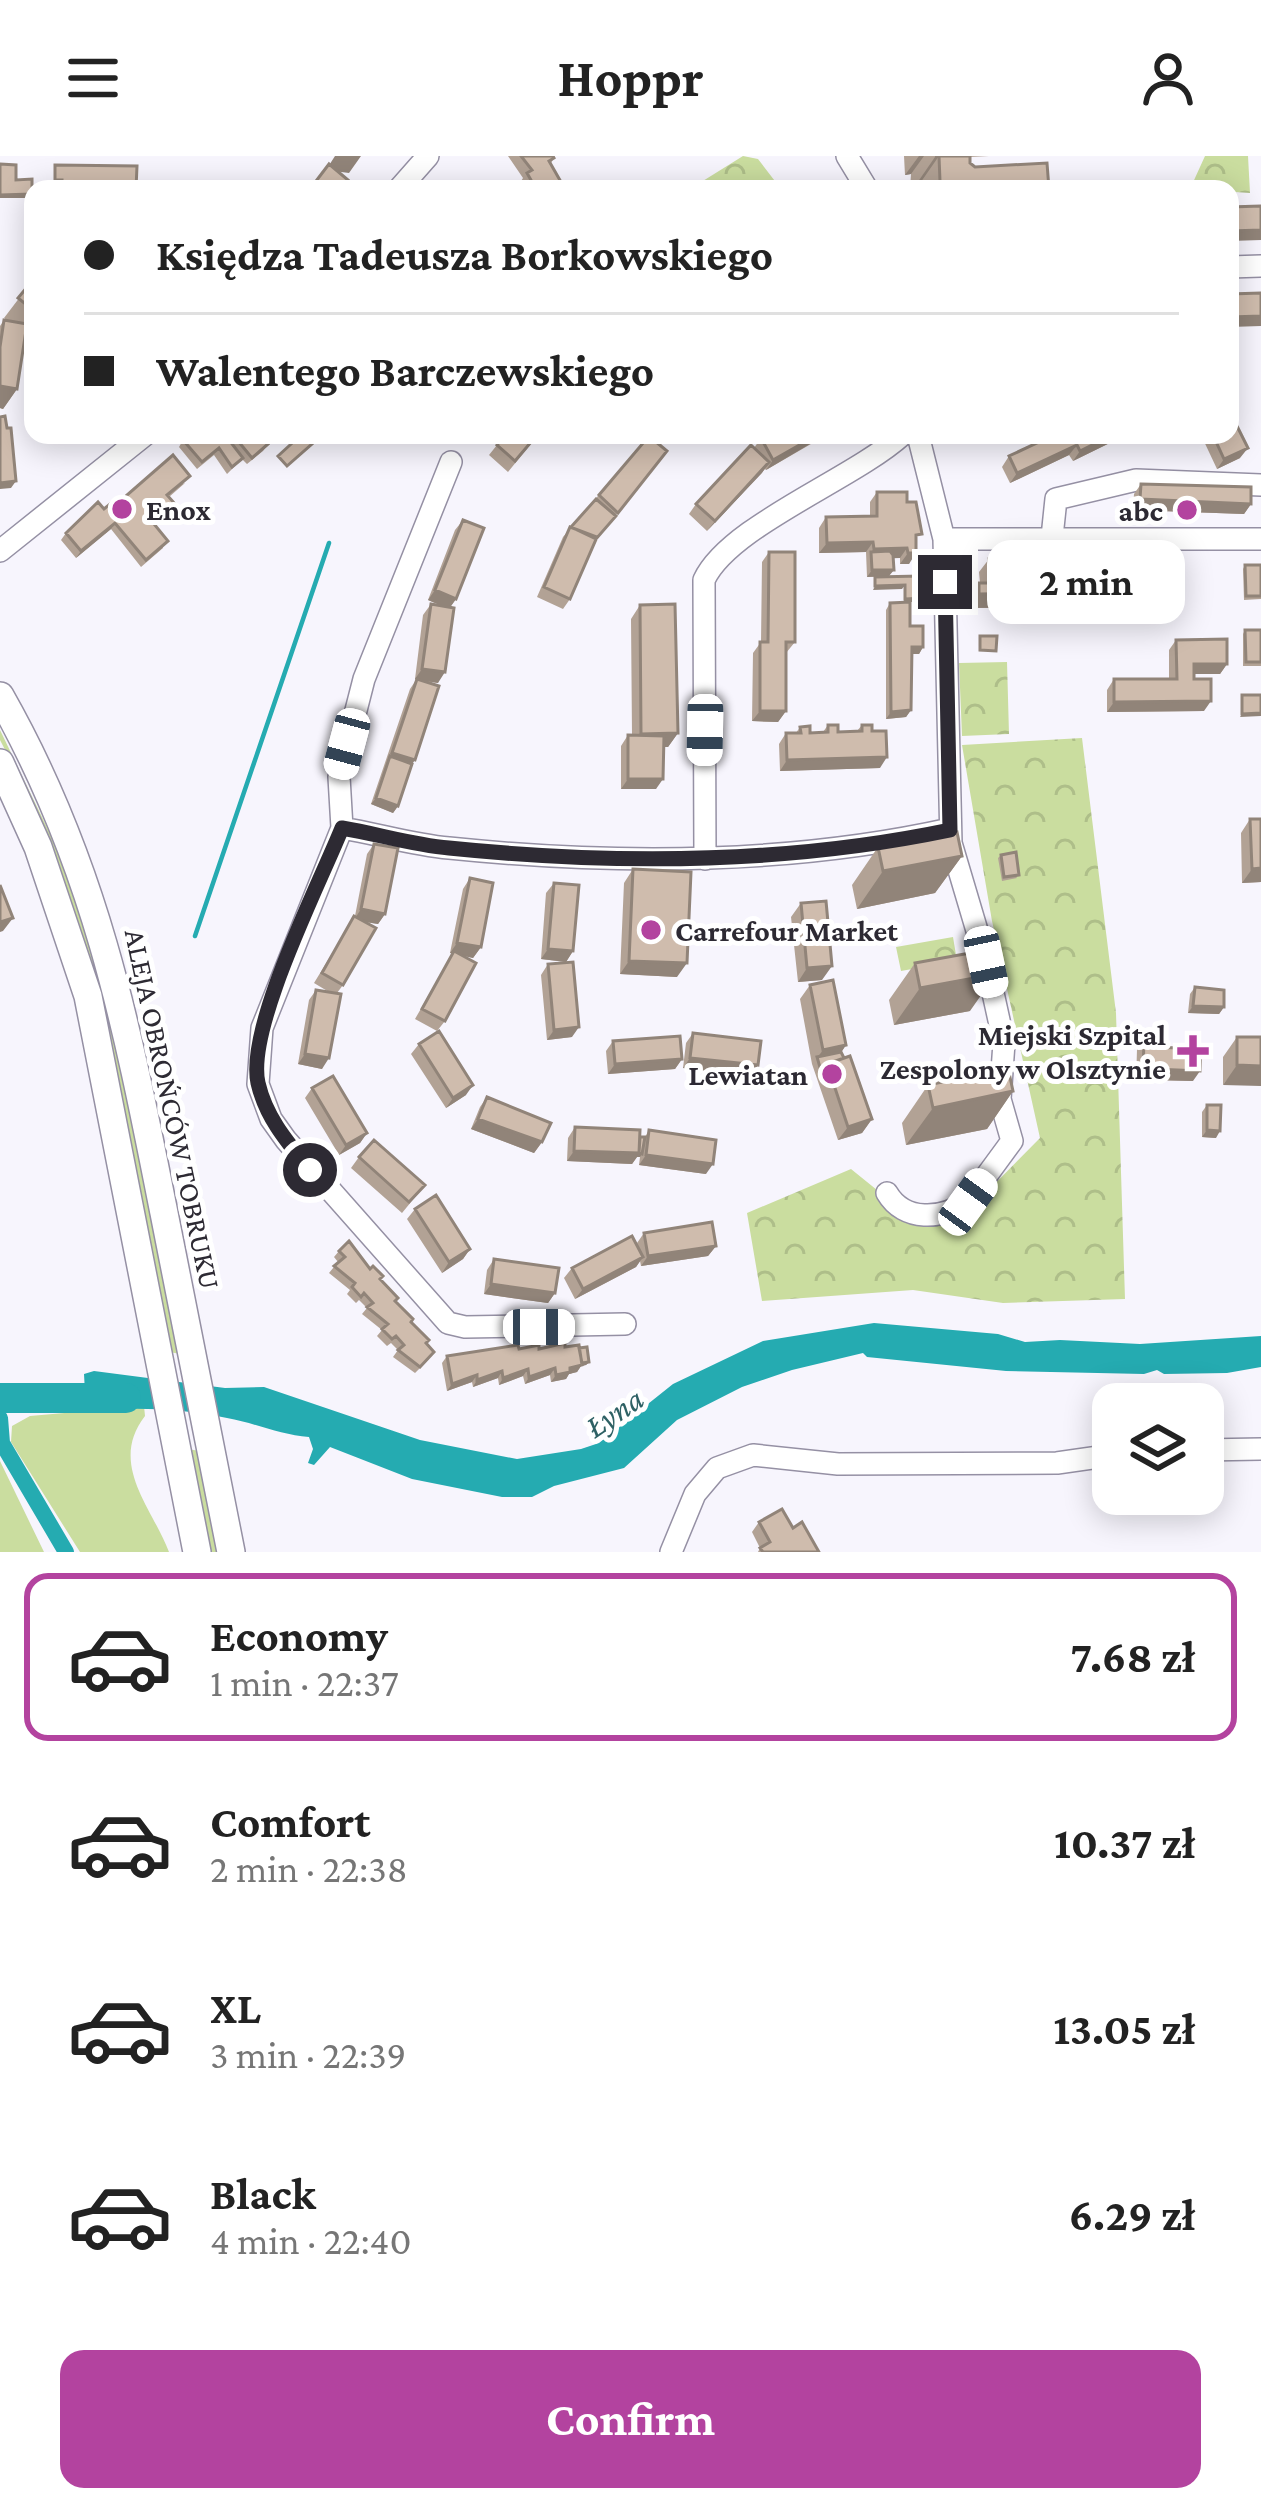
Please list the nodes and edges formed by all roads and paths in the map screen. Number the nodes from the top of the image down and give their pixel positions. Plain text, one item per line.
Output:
1 (428, 156) edge
2 (407, 180) edge
3 (134, 444) edge
4 (891, 444) edge
5 (920, 444) edge
6 (451, 462) dead end
7 (1261, 484) edge
8 (1052, 537) junction
9 (944, 539) junction
10 (1261, 539) edge
11 (0, 551) edge
12 (0, 696) edge
13 (0, 763) edge
14 (342, 828) junction
15 (950, 830) junction
16 (705, 859) junction
17 (887, 1193) dead end
18 (626, 1324) dead end
19 (1261, 1449) edge
20 (1224, 1450) edge
21 (1092, 1458) edge
22 (197, 1552) edge
23 (231, 1552) edge
24 (671, 1552) edge

1 - 2 street
3 - 11 street
4 - 16 street
5 - 9 street
6 - 14 street
7 - 8 street
8 - 9 street
8 - 10 street
9 - 15 street
12 - 23 main road, ALEJA OBROŃCÓW TOBRUKU
13 - 22 main road, ALEJA OBROŃCÓW TOBRUKU
14 - 16 street
14 - 18 street
15 - 16 street
15 - 17 street
19 - 20 street
21 - 24 street

